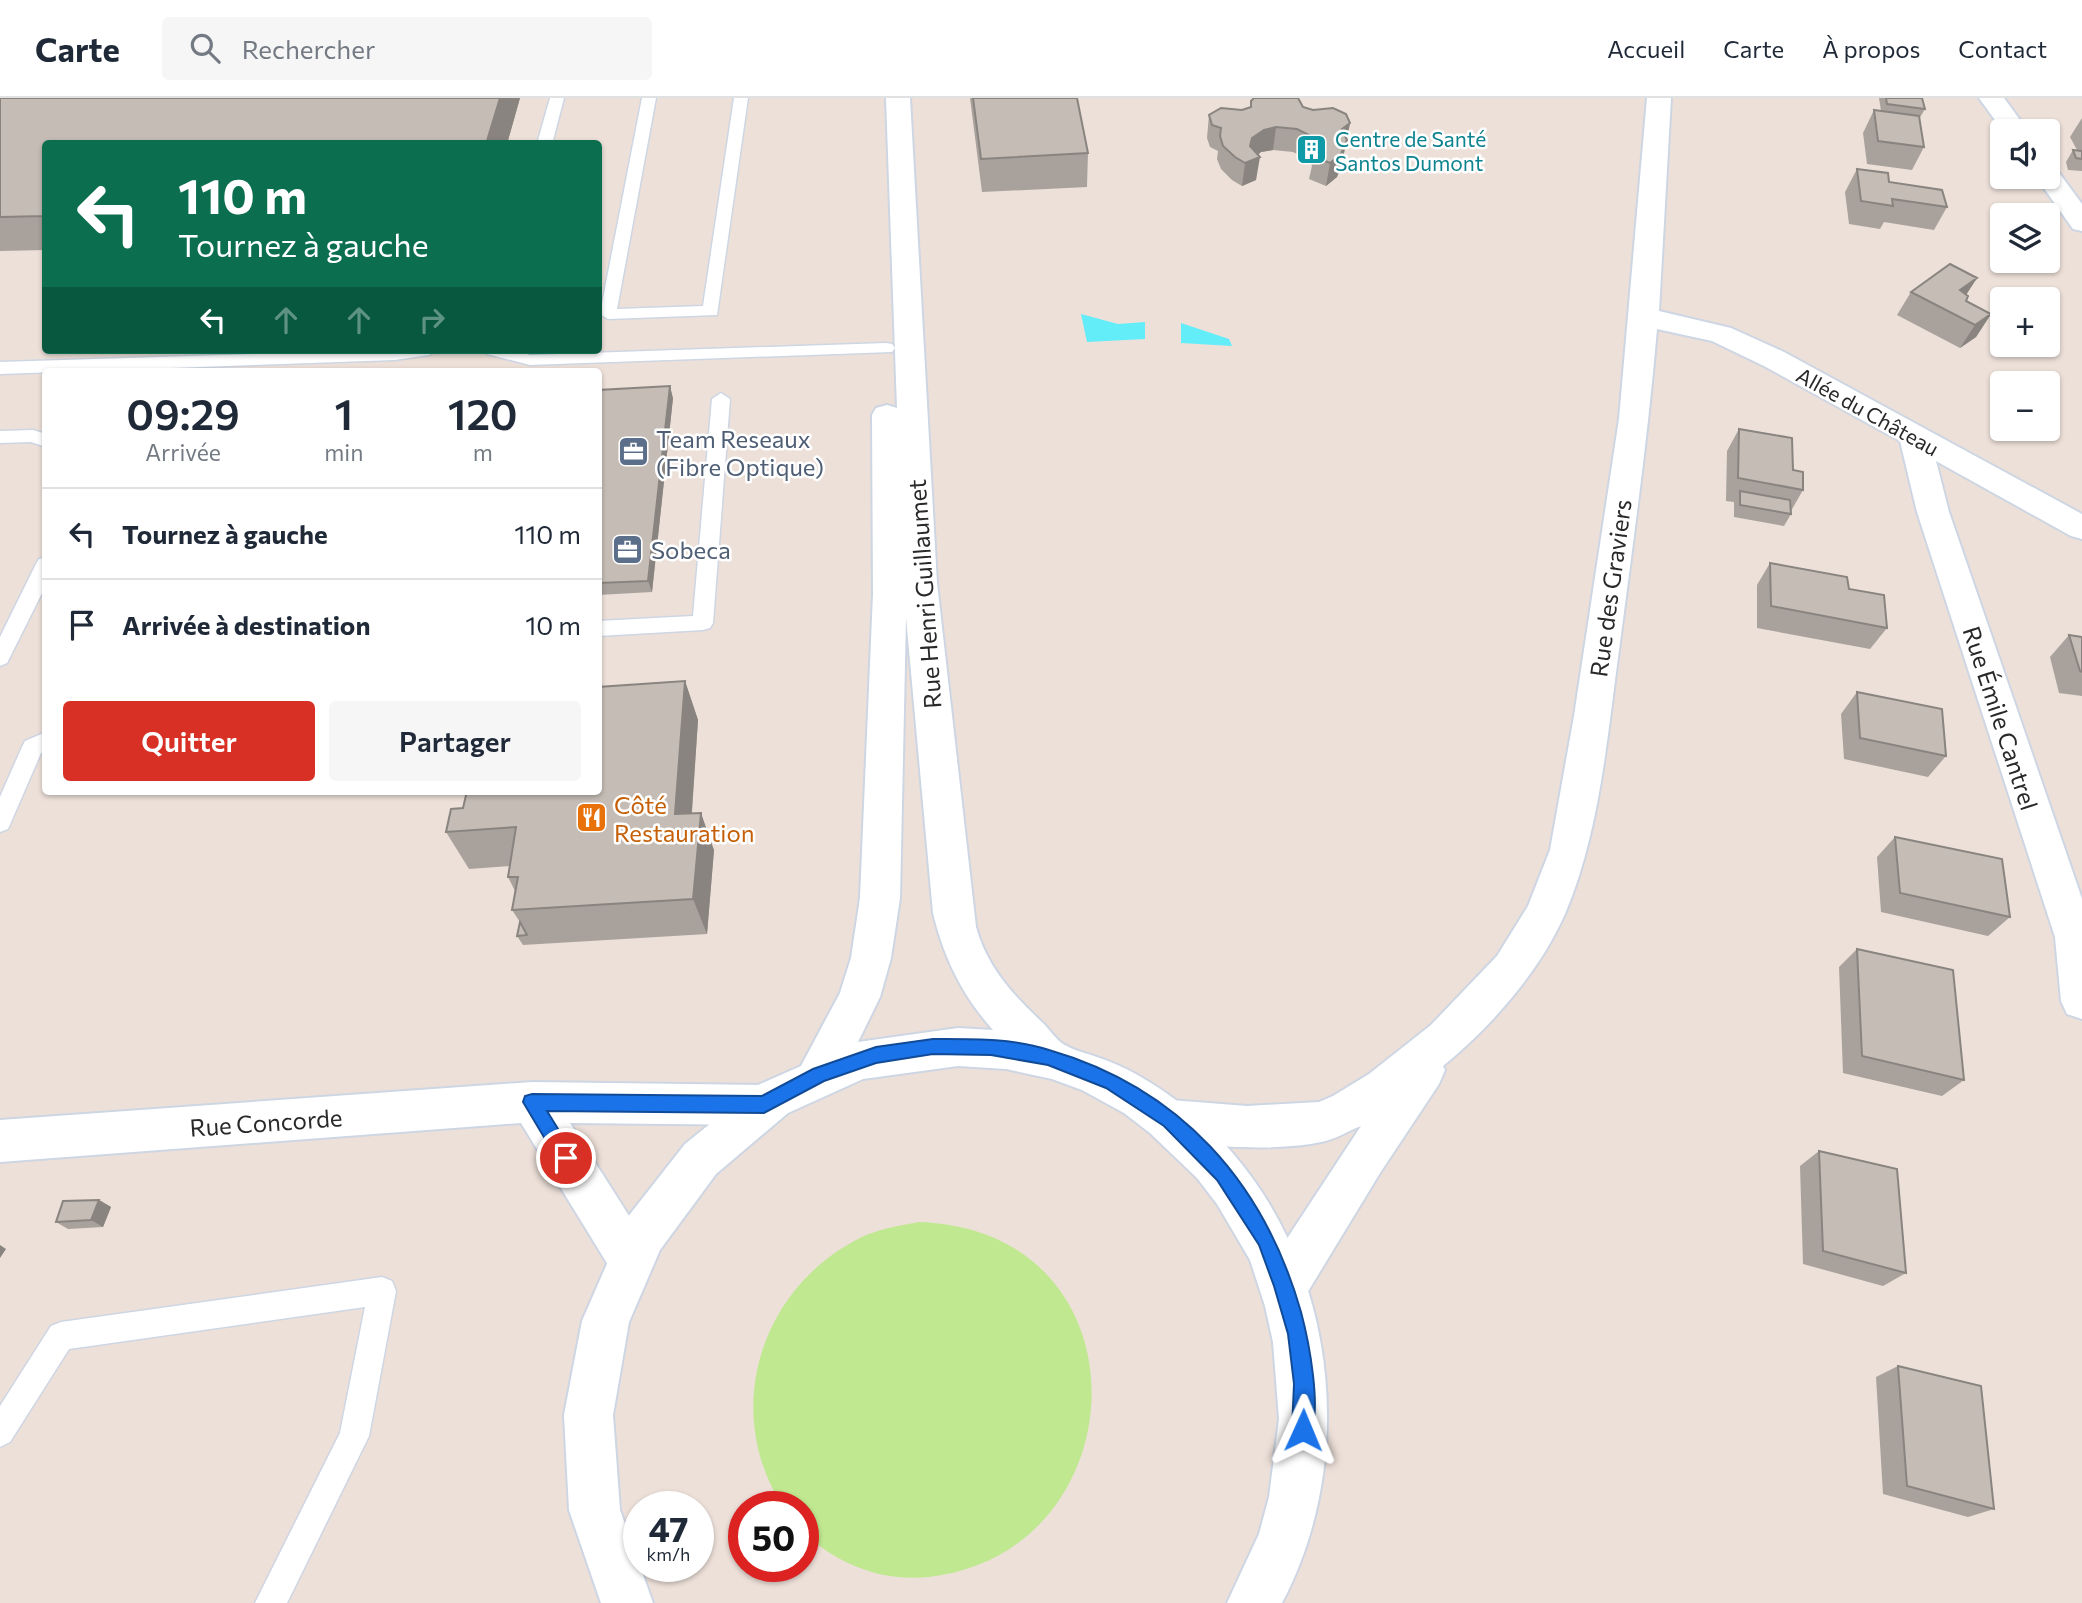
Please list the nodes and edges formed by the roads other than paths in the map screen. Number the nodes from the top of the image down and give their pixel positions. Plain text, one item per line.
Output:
1 (557, 98) edge
2 (649, 98) edge
3 (741, 98) edge
4 (876, 98) edge
5 (898, 98) edge
6 (1659, 98) edge
7 (1991, 98) edge
8 (2007, 119) edge
9 (545, 140) edge
10 (2058, 189) edge
11 (2082, 223) edge
12 (1644, 317) junction
13 (886, 348) junction
14 (402, 354) edge
15 (508, 354) edge
16 (0, 368) edge
17 (721, 399) dead end
18 (0, 437) edge
19 (1914, 437) junction
20 (42, 439) edge
21 (2082, 528) edge
22 (42, 572) edge
23 (602, 629) edge
24 (0, 658) edge
25 (42, 742) edge
26 (0, 823) edge
27 (2082, 1001) edge
28 (1446, 1038) junction
29 (1048, 1057) junction
30 (819, 1074) junction
31 (532, 1102) junction
32 (764, 1104) junction
33 (1171, 1120) junction
34 (0, 1141) edge
35 (629, 1257) junction
36 (1284, 1286) junction
37 (0, 1432) edge
38 (613, 1594) edge
39 (1258, 1600) edge
40 (271, 1603) edge

1 - 9 lane
2 - 3 lane
4 - 13 street, Rue Henri Guillaumet
5 - 29 street, Rue Henri Guillaumet
6 - 12 street, Rue des Graviers
7 - 8 street
10 - 11 street
12 - 19 street, Allée du Château
12 - 28 street, Rue des Graviers
13 - 15 lane
13 - 30 street, Rue Henri Guillaumet
14 - 16 lane
17 - 23 lane
18 - 20 lane
19 - 21 street, Allée du Château
19 - 27 street, Rue Émile Cantrel
22 - 24 lane
25 - 26 lane
28 - 33 street
28 - 36 street
29 - 30 street
29 - 33 street
30 - 32 street
31 - 32 street, Rue Concorde
31 - 34 street, Rue Concorde
31 - 35 street
32 - 35 street
33 - 36 street
35 - 38 street
36 - 39 street
37 - 40 lane

